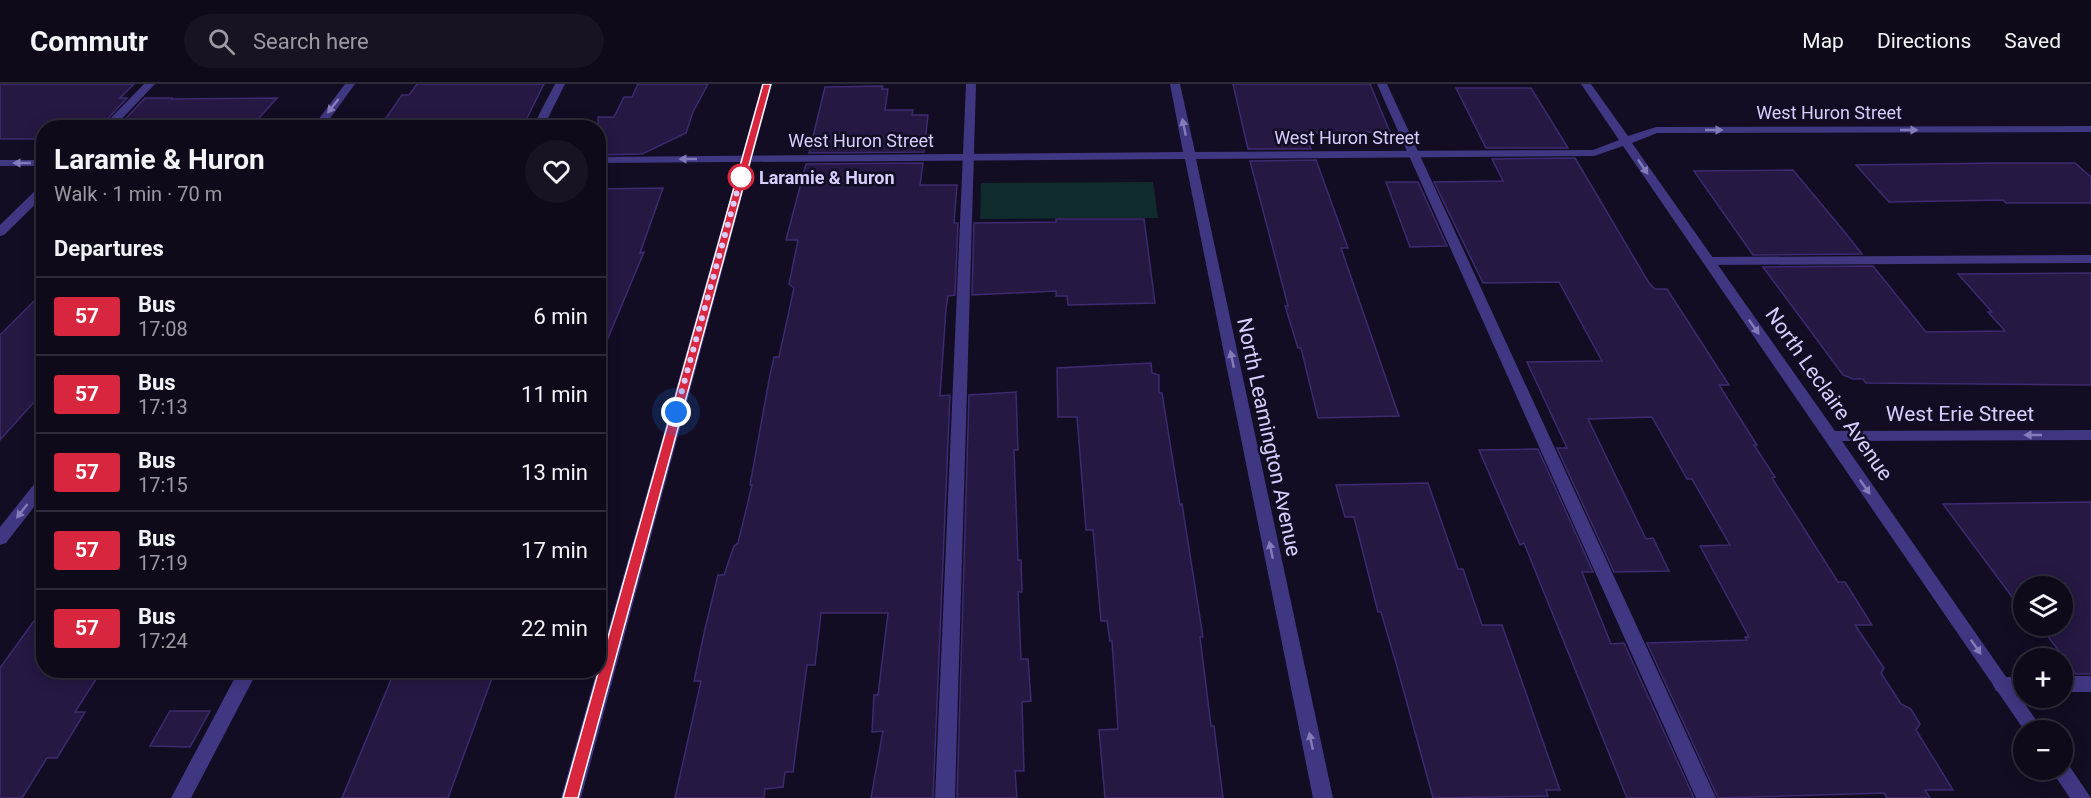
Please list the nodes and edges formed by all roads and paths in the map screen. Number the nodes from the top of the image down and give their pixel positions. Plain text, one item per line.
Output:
1 (150, 84) edge
2 (350, 84) edge
3 (560, 84) edge
4 (767, 84) edge
5 (971, 84) edge
6 (1175, 84) edge
7 (1382, 84) edge
8 (1586, 84) edge
9 (114, 120) edge
10 (323, 120) edge
11 (541, 120) edge
12 (2091, 129) edge
13 (1626, 142) junction
14 (1414, 154) junction
15 (1190, 156) junction
16 (968, 158) junction
17 (746, 159) junction
18 (606, 160) edge
19 (0, 163) edge
20 (36, 163) edge
21 (36, 197) edge
22 (0, 232) edge
23 (2091, 259) edge
24 (1708, 261) junction
25 (2091, 435) edge
26 (1829, 436) junction
27 (36, 493) edge
28 (0, 539) edge
29 (606, 670) edge
30 (245, 678) edge
31 (604, 678) edge
32 (2073, 684) edge
33 (2091, 684) edge
34 (2002, 685) junction
35 (2013, 685) edge
36 (2027, 720) edge
37 (2068, 780) edge
38 (181, 798) edge
39 (571, 798) edge
40 (945, 798) edge
41 (1323, 798) edge
42 (1706, 798) edge
43 (2081, 798) edge

1 - 9 street
2 -> 10 street
3 - 11 street
4 - 17 street
5 - 16 street
15 -> 6 street, North Leamington Avenue
7 - 14 street
8 - 13 street, North Leclaire Avenue
13 -> 12 street, West Huron Street
13 - 14 street, West Huron Street
13 -> 24 street, North Leclaire Avenue
14 - 15 street, West Huron Street
14 - 42 street
15 - 16 street, West Huron Street
41 -> 15 street, North Leamington Avenue
16 - 17 street, West Huron Street
16 - 40 street
17 -> 18 street, West Huron Street
17 - 29 street
20 -> 19 street
21 - 22 street
23 - 24 street
24 -> 26 street, North Leclaire Avenue
25 -> 26 street, West Erie Street
26 -> 34 street, North Leclaire Avenue
27 -> 28 street
30 - 38 street
31 - 39 street
32 - 33 street
34 - 35 street
34 - 36 street, North Leclaire Avenue
37 - 43 street

